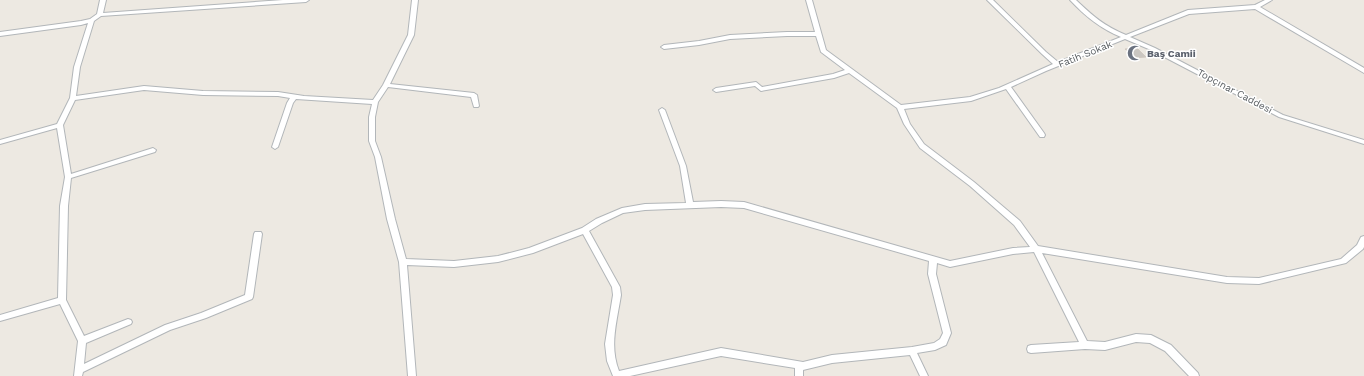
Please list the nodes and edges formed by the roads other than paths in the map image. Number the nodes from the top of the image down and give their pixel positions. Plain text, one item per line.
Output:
1 (103, 0) edge
2 (306, 0) edge
3 (415, 0) edge
4 (809, 0) edge
5 (990, 0) edge
6 (1073, 0) edge
7 (1269, 0) edge
8 (1256, 7) junction
9 (100, 15) junction
10 (92, 20) junction
11 (0, 34) edge
12 (818, 34) junction
13 (1128, 37) junction
14 (664, 46) dead end
15 (1058, 65) junction
16 (848, 71) junction
17 (1364, 71) edge
18 (386, 85) junction
19 (1007, 86) junction
20 (716, 90) dead end
21 (294, 97) junction
22 (72, 98) junction
23 (375, 102) junction
24 (476, 106) dead end
25 (900, 107) junction
26 (662, 110) dead end
27 (60, 126) junction
28 (1042, 135) dead end
29 (0, 142) edge
30 (1364, 142) edge
31 (275, 147) dead end
32 (153, 150) dead end
33 (68, 177) junction
34 (690, 205) junction
35 (585, 230) junction
36 (258, 234) dead end
37 (1364, 239) edge
38 (1036, 249) junction
39 (933, 260) junction
40 (403, 262) junction
41 (62, 300) junction
42 (0, 318) edge
43 (128, 322) dead end
44 (82, 341) junction
45 (1085, 345) junction
46 (1031, 349) dead end
47 (912, 351) junction
48 (799, 371) edge
49 (79, 373) edge
50 (412, 376) edge
51 (617, 376) edge
52 (924, 376) edge
53 (1195, 376) edge

1 - 9 street
2 - 9 street
3 - 18 street
4 - 12 street
5 - 15 street
6 - 13 street, Topçınar Caddesi
7 - 8 street, Fatih Sokak
8 - 13 street, Fatih Sokak
8 - 17 street
9 - 10 street
10 - 11 street
10 - 22 street
12 - 14 street
12 - 16 street
13 - 15 street, Fatih Sokak
13 - 30 street, Topçınar Caddesi
15 - 19 street, Fatih Sokak
16 - 20 street
16 - 25 street
18 - 23 street
18 - 24 street
19 - 25 street, Fatih Sokak
19 - 28 street
21 - 22 street
21 - 23 street
21 - 31 street
22 - 27 street
23 - 40 street
25 - 38 street
26 - 34 street
27 - 29 street
27 - 33 street
32 - 33 street
33 - 41 street
34 - 35 street
34 - 39 street
35 - 40 street
35 - 51 street
36 - 49 street
37 - 38 street
38 - 39 street
38 - 45 street
39 - 47 street
40 - 50 street
41 - 42 street
41 - 44 street
43 - 44 street
44 - 49 street
45 - 46 street
45 - 53 street
47 - 48 street
47 - 52 street
48 - 51 street

